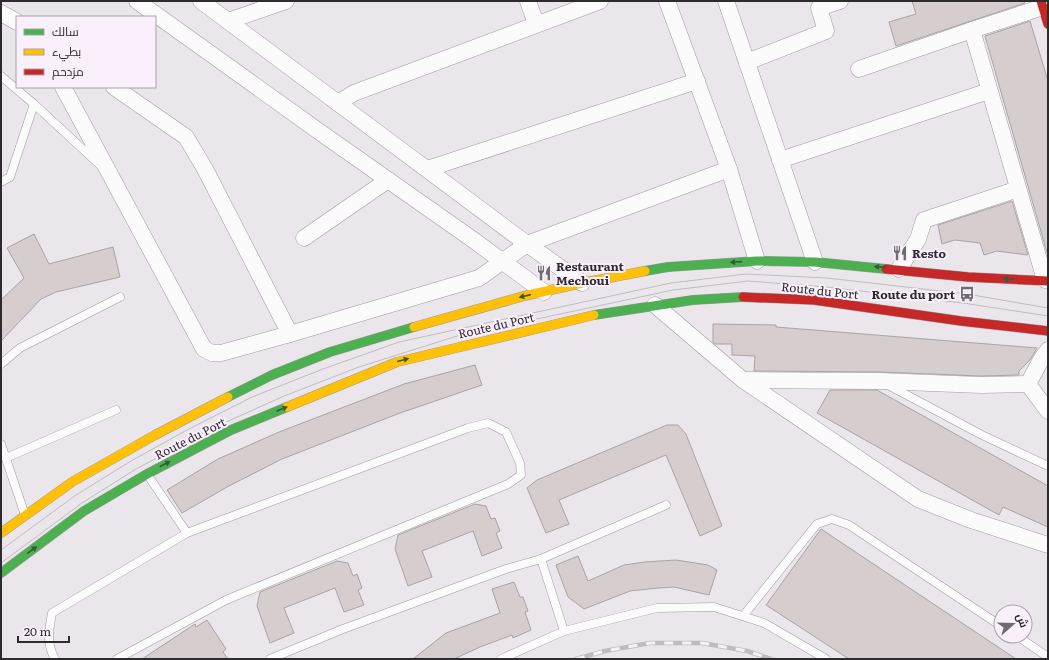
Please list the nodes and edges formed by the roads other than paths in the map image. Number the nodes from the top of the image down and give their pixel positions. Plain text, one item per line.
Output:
1 (136, 1) edge
2 (201, 1) edge
3 (286, 1) edge
4 (528, 1) edge
5 (600, 1) edge
6 (667, 1) edge
7 (726, 1) edge
8 (840, 1) edge
9 (1042, 4) edge
10 (1, 13) edge
11 (16, 21) edge
12 (228, 21) junction
13 (536, 24) junction
14 (1048, 24) edge
15 (972, 30) junction
16 (747, 62) junction
17 (859, 69) dead end
18 (1, 76) edge
19 (697, 81) junction
20 (64, 88) edge
21 (115, 88) edge
22 (989, 91) junction
23 (338, 103) junction
24 (34, 104) junction
25 (780, 160) junction
26 (427, 169) junction
27 (729, 169) junction
28 (110, 175) junction
29 (388, 180) junction
30 (1, 182) edge
31 (1018, 189) junction
32 (304, 238) dead end
33 (527, 244) junction
34 (502, 261) junction
35 (757, 261) junction
36 (815, 262) junction
37 (899, 269) junction
38 (1046, 281) edge
39 (582, 283) junction
40 (544, 292) junction
41 (120, 296) dead end
42 (655, 305) junction
43 (1048, 331) edge
44 (290, 334) junction
45 (1048, 350) edge
46 (1, 364) edge
47 (743, 380) junction
48 (880, 380) junction
49 (1028, 384) junction
50 (116, 410) dead end
51 (1048, 411) edge
52 (1, 444) edge
53 (6, 458) junction
54 (1048, 466) edge
55 (147, 474) junction
56 (666, 505) dead end
57 (25, 516) junction
58 (1, 533) edge
59 (188, 533) junction
60 (1048, 545) edge
61 (541, 559) junction
62 (1, 573) edge
63 (743, 616) junction
64 (993, 621) edge
65 (564, 631) junction
66 (1028, 644) edge
67 (1048, 657) edge
68 (55, 659) edge
69 (117, 659) edge
70 (270, 659) edge
71 (501, 659) edge
72 (826, 659) edge

1 - 29 street
2 - 12 street
3 - 12 street
4 - 13 street
5 - 13 street
6 - 19 street
7 - 16 street
8 - 16 street
9 - 14 main road
9 - 15 street
10 - 11 street
12 - 23 street
13 - 23 street
15 - 17 street
15 - 22 street
16 - 25 street
18 - 24 lane
19 - 26 street
19 - 27 street
20 - 28 street
21 - 44 street
22 - 25 street
22 - 31 street
23 - 26 street
24 - 28 lane
24 - 30 lane
25 - 36 street
26 - 33 street
27 - 33 street
27 - 35 street
28 - 44 street
29 - 32 street
29 - 34 street
31 - 37 street
31 - 38 street
33 - 34 street
33 - 39 street
34 - 40 street
34 - 44 street
35 - 36 main road, Route du Port
35 -> 39 main road, Route du Port
37 -> 36 main road, Route du Port
38 -> 37 main road, Route du Port
39 - 40 main road, Route du Port
40 -> 57 main road, Route du Port
41 - 46 lane
42 - 43 main road, Route du Port
42 - 47 street
55 -> 42 main road, Route du Port
45 - 49 street
47 - 48 street
47 - 60 street
48 - 49 street
48 - 54 lane
49 - 51 street
50 - 53 lane
52 - 53 lane
53 - 57 lane
55 - 59 lane
62 -> 55 main road, Route du Port
56 - 61 lane
57 - 58 main road, Route du Port
59 - 68 lane
59 - 69 lane
61 - 65 lane
61 - 70 lane
63 - 64 lane
63 - 65 lane
63 - 72 lane
65 - 71 lane
66 - 67 lane

